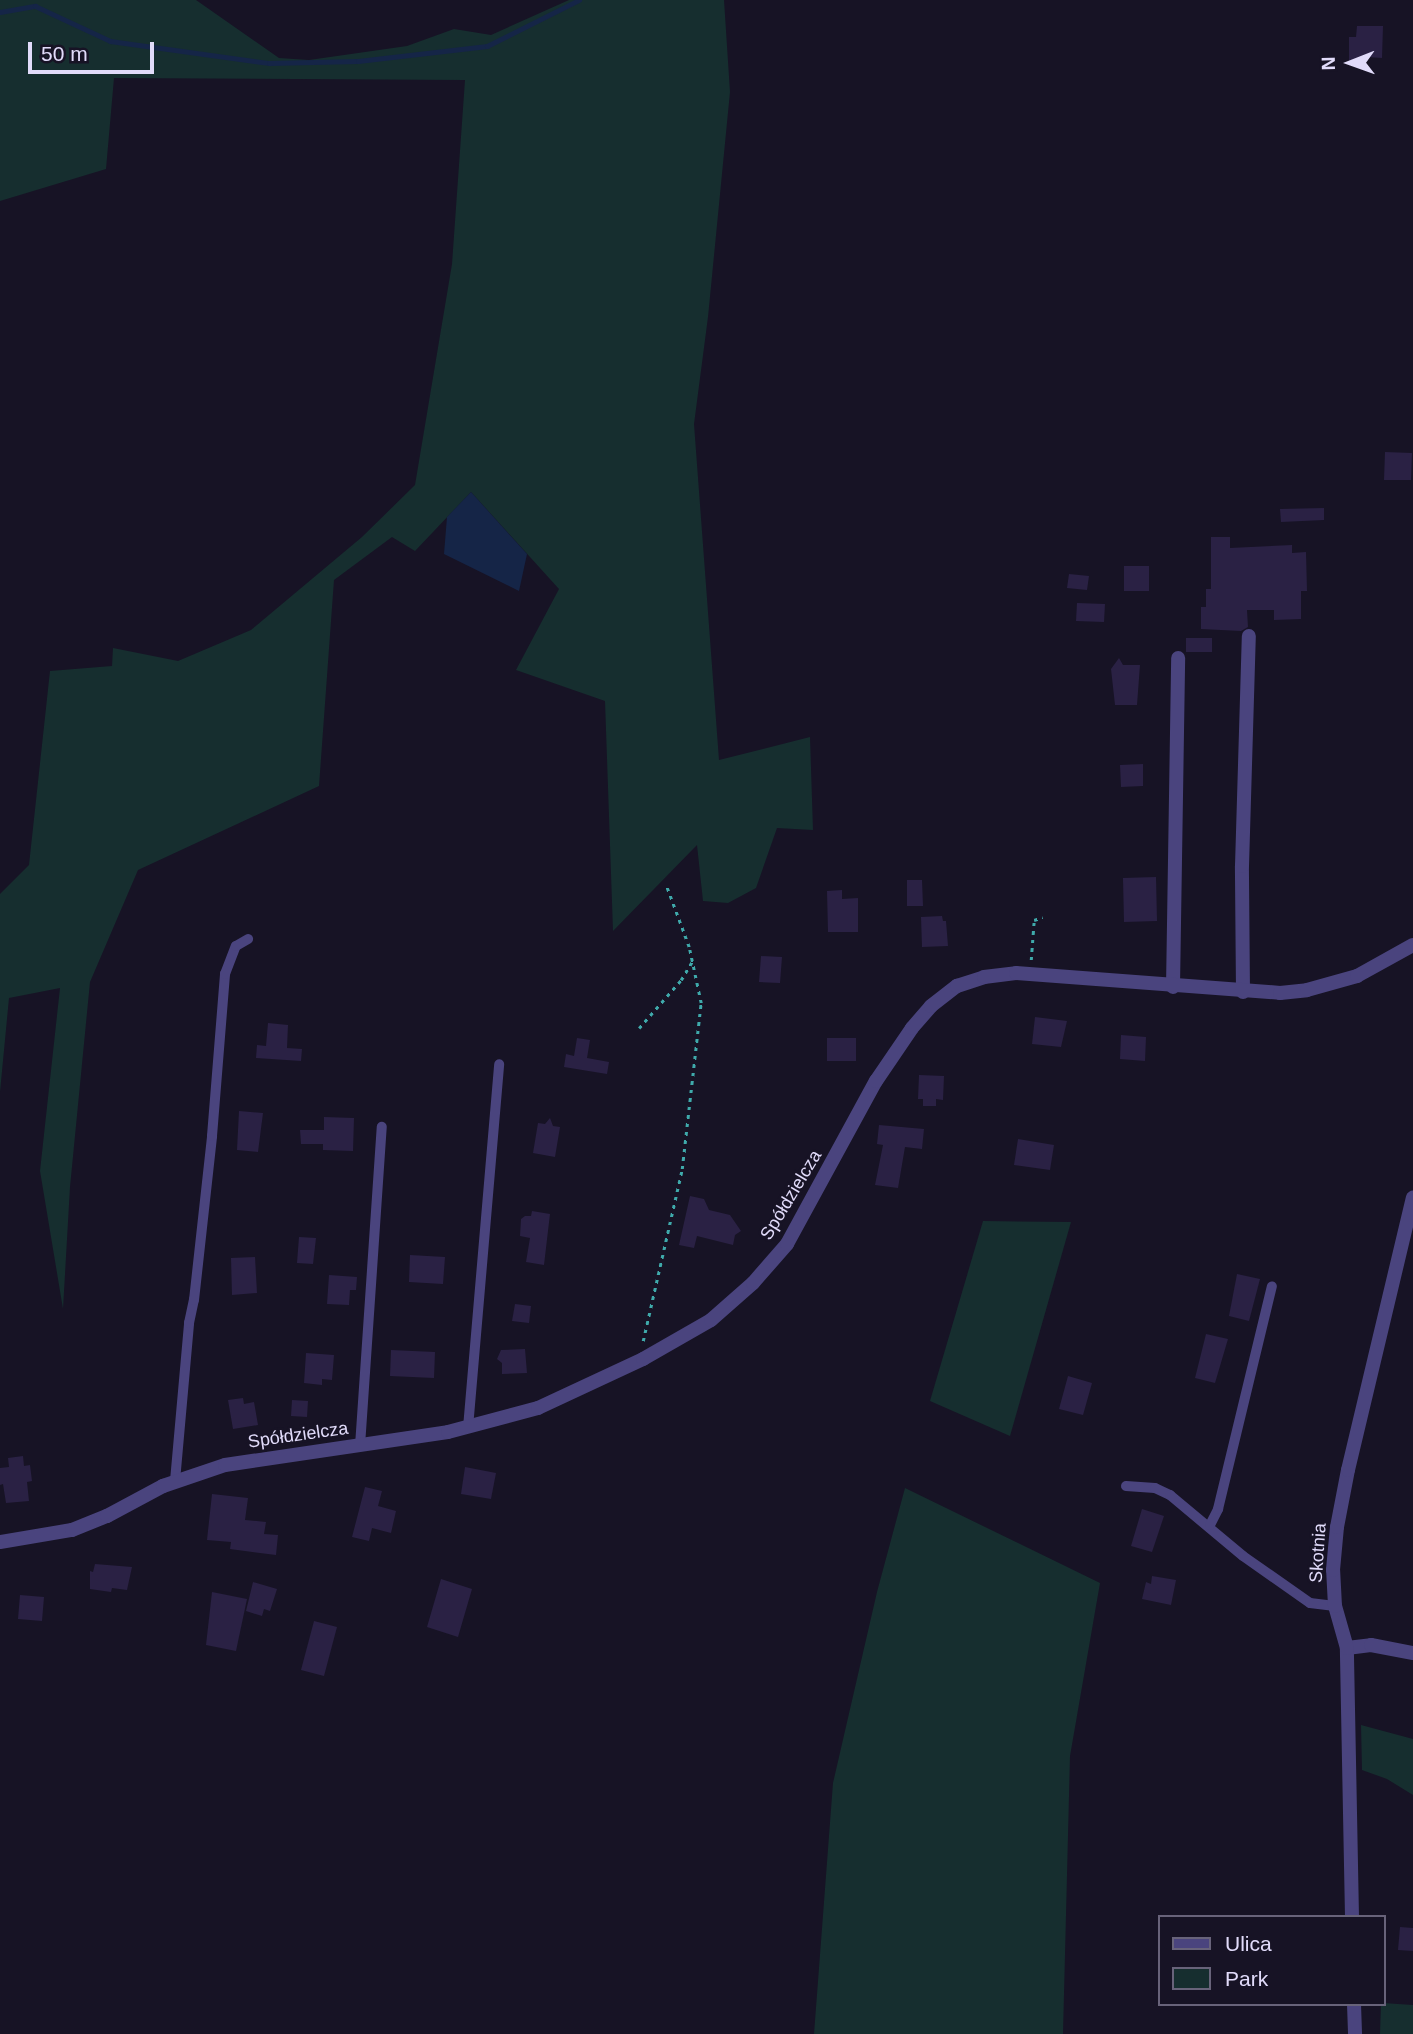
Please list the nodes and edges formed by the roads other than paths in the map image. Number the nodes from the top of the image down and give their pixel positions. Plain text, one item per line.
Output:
1 (1249, 636) dead end
2 (1178, 658) dead end
3 (248, 939) dead end
4 (1413, 945) edge
5 (1173, 987) junction
6 (1243, 992) junction
7 (499, 1064) dead end
8 (383, 1127) dead end
9 (1413, 1198) edge
10 (1272, 1286) dead end
11 (468, 1428) junction
12 (360, 1446) junction
13 (175, 1481) junction
14 (1126, 1486) dead end
15 (1210, 1525) junction
16 (0, 1542) edge
17 (1335, 1606) junction
18 (1347, 1648) junction
19 (1413, 1653) edge
20 (1352, 1915) edge
21 (1354, 2006) edge
22 (1355, 2034) edge

1 - 6 street
2 - 5 street
3 - 13 lane
4 - 6 street, Spółdzielcza
5 - 6 street, Spółdzielcza
5 - 11 street, Spółdzielcza
7 - 11 lane
8 - 12 lane
9 - 17 street, Skotnia
10 - 15 lane
11 - 12 street, Spółdzielcza
12 - 13 street, Spółdzielcza
13 - 16 street, Spółdzielcza
14 - 15 lane
15 - 17 lane
17 - 18 street, Skotnia
18 - 19 street
18 - 20 street, Skotnia
21 - 22 street

